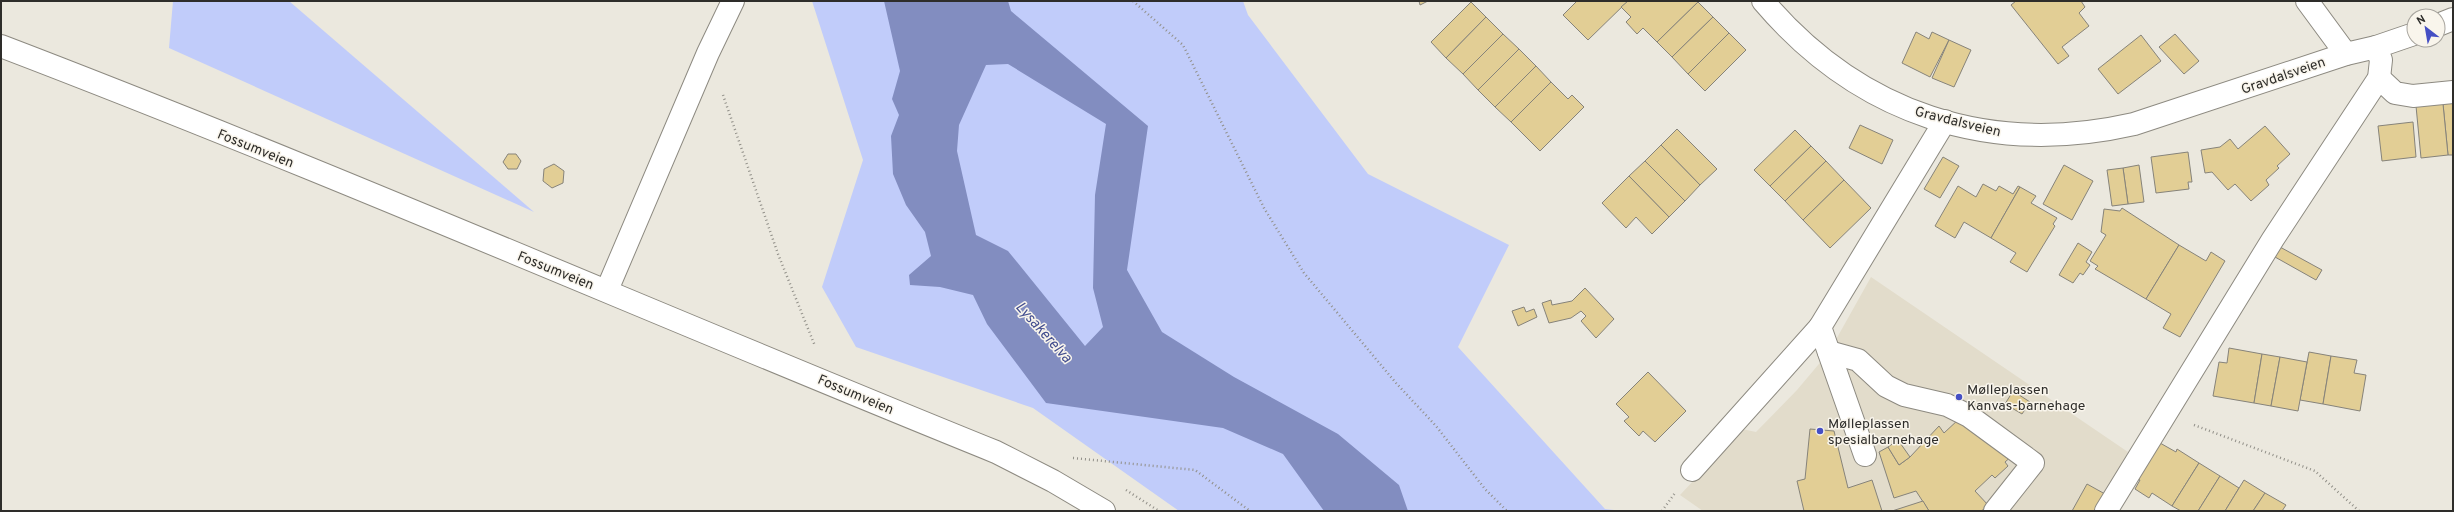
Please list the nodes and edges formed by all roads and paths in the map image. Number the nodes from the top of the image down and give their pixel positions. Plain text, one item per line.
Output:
1 (733, 1) edge
2 (1133, 1) edge
3 (1763, 1) edge
4 (2307, 1) edge
5 (2406, 37) edge
6 (1, 46) edge
7 (2376, 47) junction
8 (708, 53) junction
9 (2346, 54) junction
10 (2379, 78) junction
11 (2453, 92) edge
12 (1945, 121) junction
13 (607, 290) junction
14 (1820, 327) junction
15 (816, 348) dead end
16 (1829, 352) junction
17 (2165, 414) junction
18 (1865, 455) dead end
19 (1069, 457) dead end
20 (1692, 470) dead end
21 (1104, 511) edge
22 (1250, 511) edge
23 (1507, 511) edge
24 (1995, 511) edge
25 (2106, 511) edge
26 (2359, 511) edge

1 - 8 street
2 - 23 path
3 - 12 street, Gravdalsveien
4 - 9 street
5 - 7 street, Gravdalsveien
6 - 13 street, Fossumveien
7 - 9 street, Gravdalsveien
7 - 10 street
8 - 13 street
8 - 15 path
9 - 12 street, Gravdalsveien
10 - 11 street
10 - 17 street
12 - 14 street
13 - 21 street, Fossumveien
14 - 16 street
14 - 20 street
16 - 18 street
16 - 24 street
17 - 25 street
17 - 26 path
19 - 22 path

